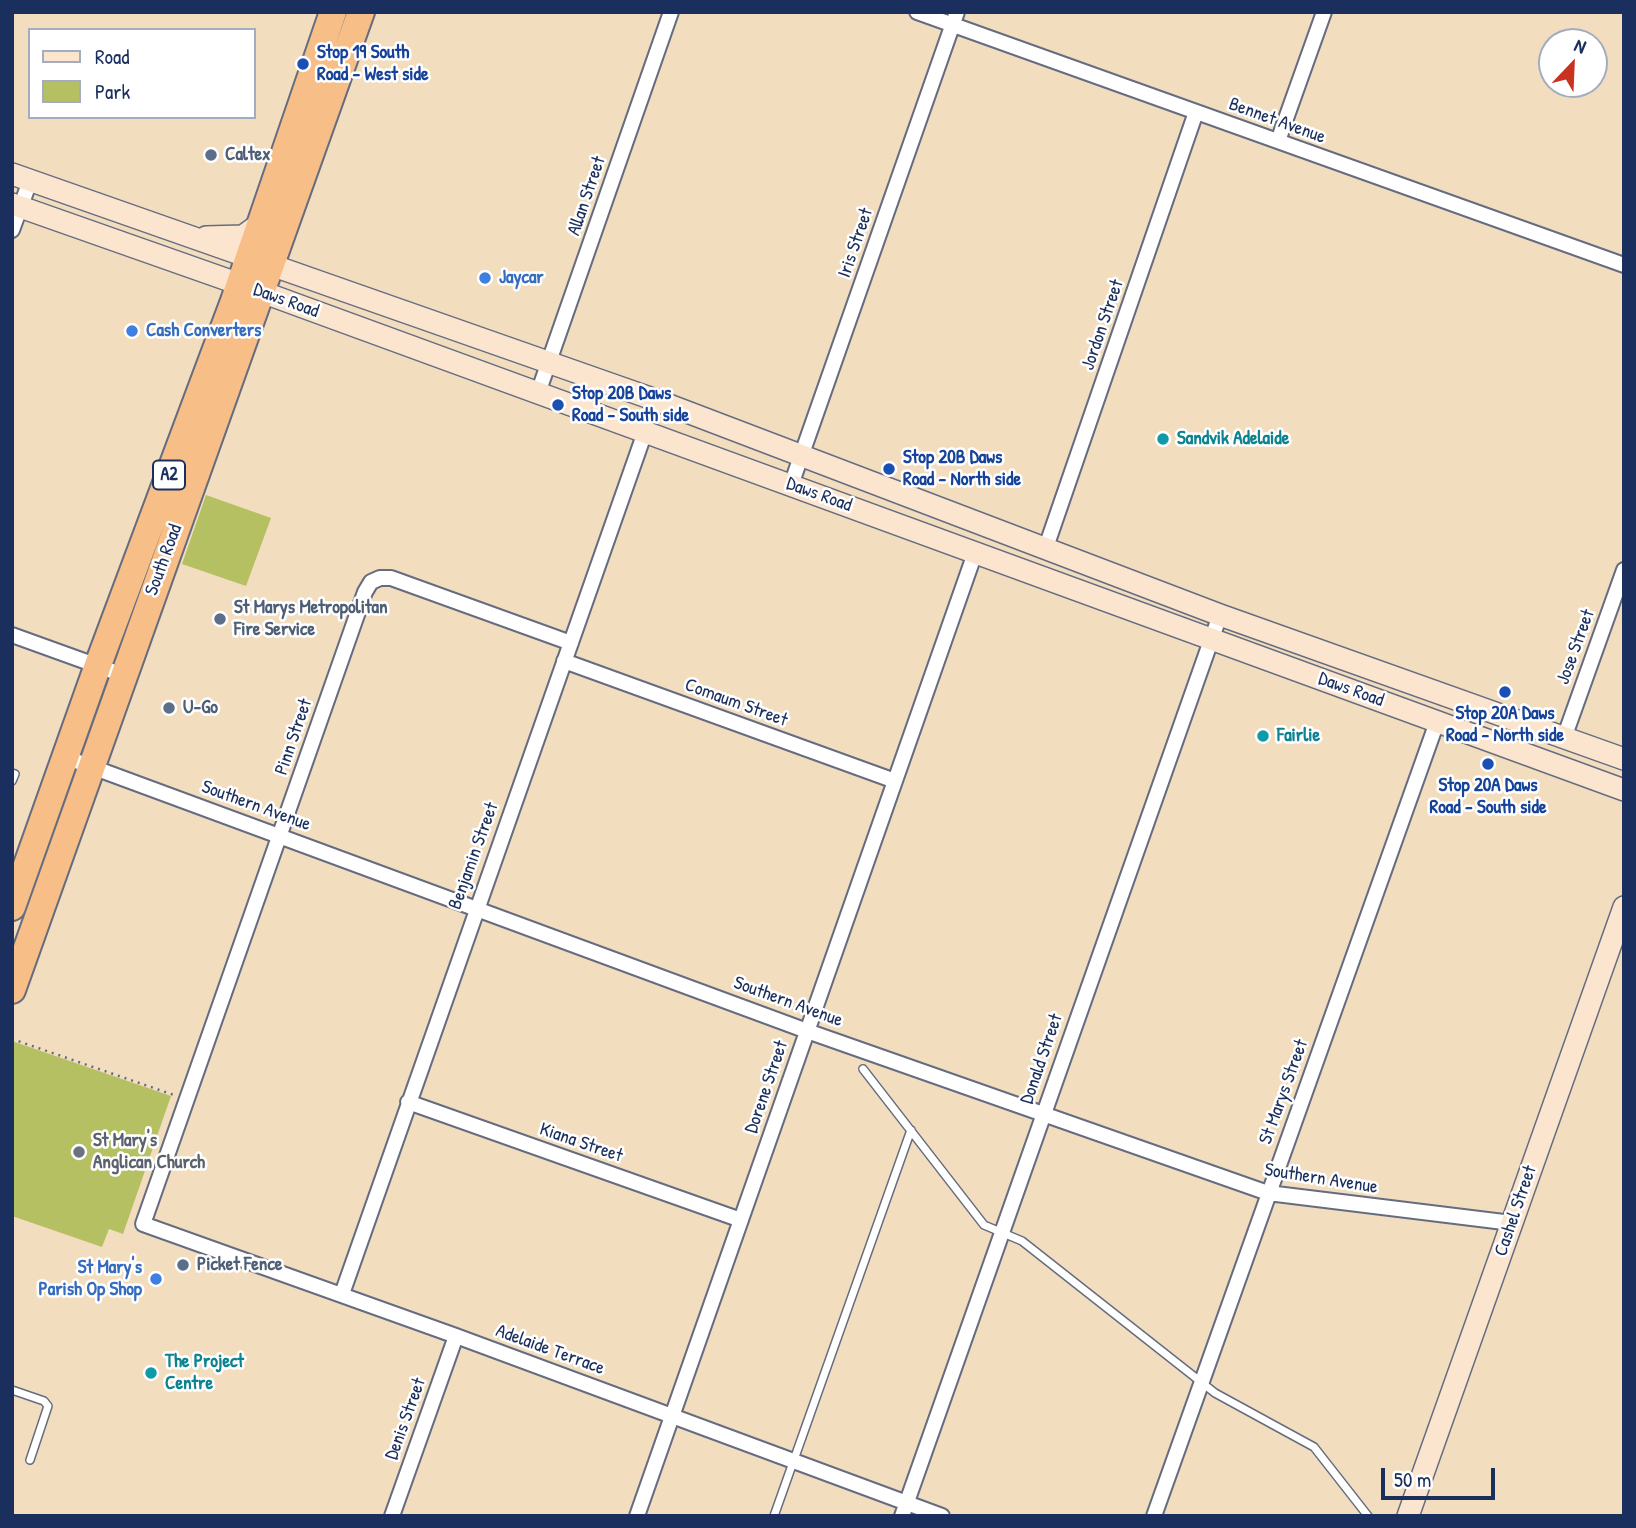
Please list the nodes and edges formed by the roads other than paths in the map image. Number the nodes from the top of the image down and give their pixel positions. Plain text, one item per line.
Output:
1 (333, 12) edge
2 (361, 12) edge
3 (671, 12) edge
4 (918, 12) edge
5 (1324, 12) edge
6 (954, 18) edge
7 (1196, 112) junction
8 (1278, 141) junction
9 (21, 178) edge
10 (16, 206) edge
11 (261, 223) junction
12 (12, 230) edge
13 (190, 237) junction
14 (260, 261) junction
15 (1624, 265) edge
16 (251, 288) junction
17 (313, 310) junction
18 (252, 321) junction
19 (549, 363) junction
20 (538, 393) junction
21 (645, 432) junction
22 (802, 455) junction
23 (791, 485) junction
24 (1045, 550) junction
25 (975, 553) junction
26 (1624, 569) edge
27 (1220, 615) junction
28 (12, 635) edge
29 (1211, 639) junction
30 (571, 643) junction
31 (564, 661) junction
32 (98, 665) junction
33 (123, 674) junction
34 (1437, 722) junction
35 (1564, 738) junction
36 (65, 757) junction
37 (1624, 759) edge
38 (91, 767) junction
39 (12, 773) edge
40 (895, 780) junction
41 (12, 781) edge
42 (1624, 790) edge
43 (280, 835) junction
44 (12, 907) edge
45 (1624, 907) edge
46 (476, 908) junction
47 (12, 990) edge
48 (807, 1031) junction
49 (863, 1069) dead end
50 (408, 1102) junction
51 (1043, 1114) junction
52 (911, 1130) junction
53 (1268, 1194) junction
54 (741, 1220) junction
55 (1512, 1223) junction
56 (143, 1224) joint
57 (1002, 1232) junction
58 (342, 1294) junction
59 (456, 1336) junction
60 (1201, 1383) junction
61 (12, 1390) edge
62 (672, 1416) junction
63 (30, 1460) dead end
64 (793, 1461) junction
65 (904, 1509) edge
66 (392, 1516) edge
67 (637, 1516) edge
68 (774, 1516) edge
69 (942, 1516) edge
70 (1154, 1516) edge
71 (1368, 1516) edge
72 (1408, 1516) edge

1 - 11 highway, South Road / A2
2 - 14 highway, South Road / A2
3 - 19 street, Allan Street
4 - 6 street, Bennet Avenue
5 - 8 street
6 - 7 street, Bennet Avenue
6 - 22 street, Iris Street
7 - 8 street, Bennet Avenue
7 - 24 street, Jordon Street
8 - 15 street, Bennet Avenue
9 - 10 street
9 - 13 main road, Daws Road
10 - 12 street
10 - 16 main road, Daws Road
11 - 13 main road
11 - 14 highway, South Road / A2
13 - 14 main road, Daws Road
14 - 16 highway, South Road / A2
14 - 19 main road, Daws Road
16 - 17 main road, Daws Road
16 - 18 highway, South Road / A2
16 - 32 highway, South Road / A2
17 - 18 main road
17 - 20 main road, Daws Road
18 - 33 highway, South Road / A2
19 - 20 street, Allan Street
19 - 22 main road, Daws Road
20 - 21 main road, Daws Road
21 - 23 main road, Daws Road
21 - 30 street, Benjamin Street
22 - 23 street, Iris Street
22 - 24 main road, Daws Road
23 - 25 main road, Daws Road
24 - 27 main road, Daws Road
25 - 29 main road, Daws Road
25 - 40 street, Dorene Street
26 - 35 street, Jose Street
27 - 29 street, Donald Street
27 - 35 main road, Daws Road
28 - 32 street
29 - 34 main road, Daws Road
29 - 51 street, Donald Street
30 - 31 street, Benjamin Street
30 - 43 street, Pinn Street
31 - 40 street, Comaum Street
31 - 46 street, Benjamin Street
32 - 33 street
32 - 36 highway, South Road / A2
33 - 38 highway, South Road / A2
34 - 42 main road, Daws Road
34 - 53 street, St Marys Street
35 - 37 main road, Daws Road
36 - 38 street, Southern Avenue
36 - 44 highway, South Road / A2
38 - 43 street, Southern Avenue
38 - 47 highway, South Road / A2
39 - 41 lane
40 - 48 street, Dorene Street
43 - 46 street, Southern Avenue
43 - 56 street, Pinn Street
45 - 55 main road, Cashel Street
46 - 48 street, Southern Avenue
46 - 50 street, Benjamin Street
48 - 51 street, Southern Avenue
48 - 54 street, Dorene Street
49 - 52 lane
50 - 54 street, Kiana Street
50 - 58 street, Benjamin Street
51 - 53 street, Southern Avenue
51 - 57 street, Donald Street
52 - 57 lane
52 - 64 lane
53 - 55 street, Southern Avenue
53 - 60 street, St Marys Street
54 - 62 street, Dorene Street
55 - 72 main road, Cashel Street
56 - 58 street, Adelaide Terrace
57 - 60 lane
57 - 65 street, Donald Street
58 - 59 street, Adelaide Terrace
59 - 62 street, Adelaide Terrace
59 - 66 street, Denis Street
60 - 70 street, St Marys Street
60 - 71 lane
61 - 63 lane
62 - 64 street, Adelaide Terrace
62 - 67 street, Dorene Street
64 - 65 street, Adelaide Terrace
64 - 68 lane
65 - 69 street, Adelaide Terrace

